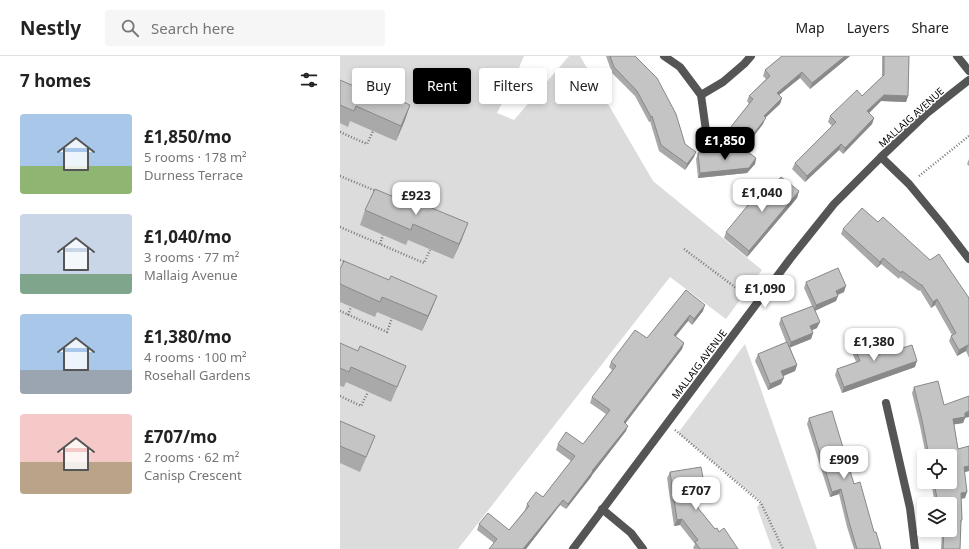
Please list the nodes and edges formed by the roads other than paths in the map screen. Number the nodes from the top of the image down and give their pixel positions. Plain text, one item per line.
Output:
1 (664, 56) edge
2 (751, 56) edge
3 (957, 56) edge
4 (969, 72) edge
5 (969, 80) edge
6 (701, 95) junction
7 (706, 138) dead end
8 (881, 157) junction
9 (969, 260) edge
10 (886, 403) dead end
11 (602, 510) junction
12 (572, 549) edge
13 (643, 549) edge
14 (915, 549) edge

1 - 6 street
2 - 6 street
3 - 4 street
5 - 8 street, MALLAIG AVENUE
6 - 7 street
8 - 9 street
8 - 11 street, MALLAIG AVENUE
10 - 14 street
11 - 12 street, MALLAIG AVENUE
11 - 13 street

